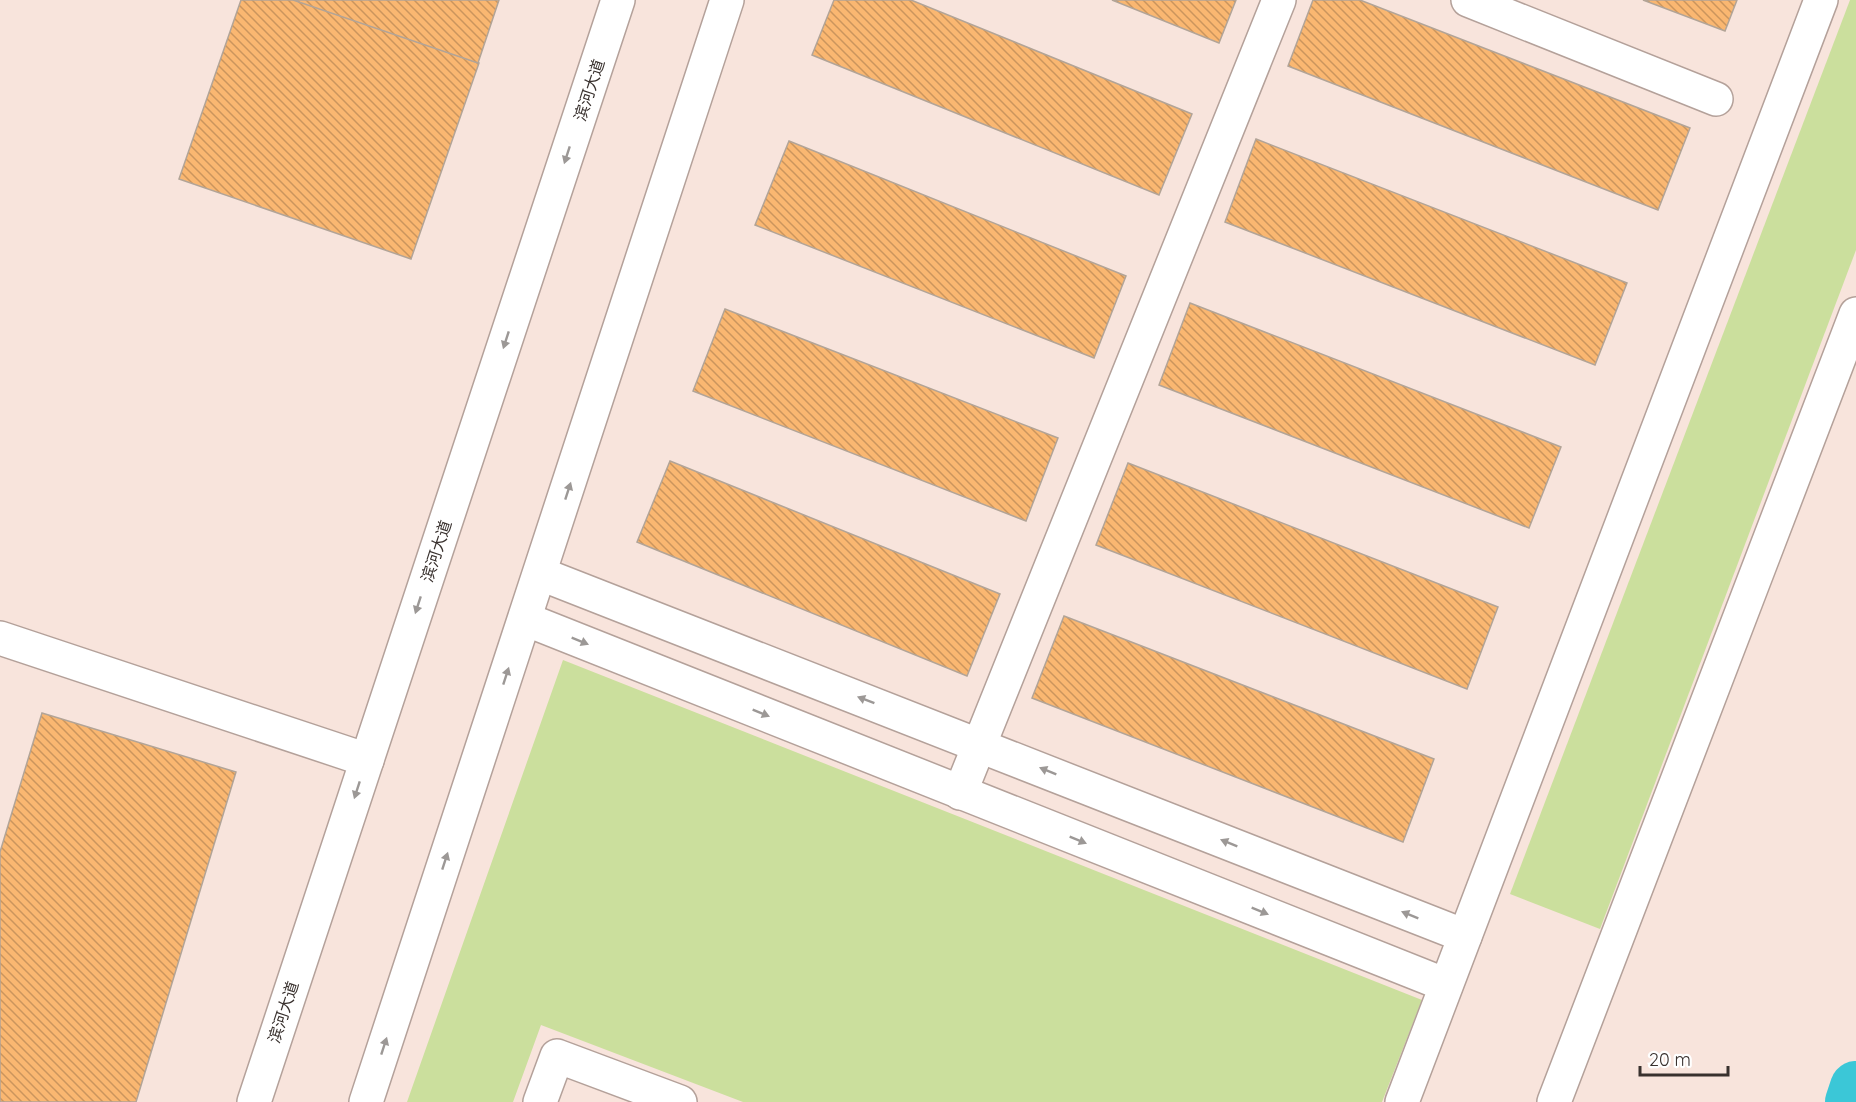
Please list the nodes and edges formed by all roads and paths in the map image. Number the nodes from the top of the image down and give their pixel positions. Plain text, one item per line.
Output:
1 (618, 0) edge
2 (727, 0) edge
3 (1279, 0) edge
4 (1468, 0) edge
5 (1821, 0) edge
6 (1716, 99) dead end
7 (1856, 314) edge
8 (541, 574) junction
9 (525, 619) junction
10 (0, 638) edge
11 (979, 744) junction
12 (367, 760) junction
13 (960, 793) junction
14 (1465, 936) junction
15 (1446, 985) junction
16 (254, 1102) edge
17 (366, 1102) edge
18 (540, 1102) edge
19 (680, 1102) edge
20 (1402, 1102) edge
21 (1554, 1102) edge

1 -> 12 street, 滨河大道
8 -> 2 street
3 - 11 street
4 - 6 street
5 - 14 street
7 - 21 street
8 - 9 street
11 -> 8 street
9 -> 13 street
17 -> 9 street
10 - 12 street
11 - 13 street
14 -> 11 street
12 -> 16 street, 滨河大道
13 -> 15 street
14 - 15 street
15 - 20 street
18 - 19 street

